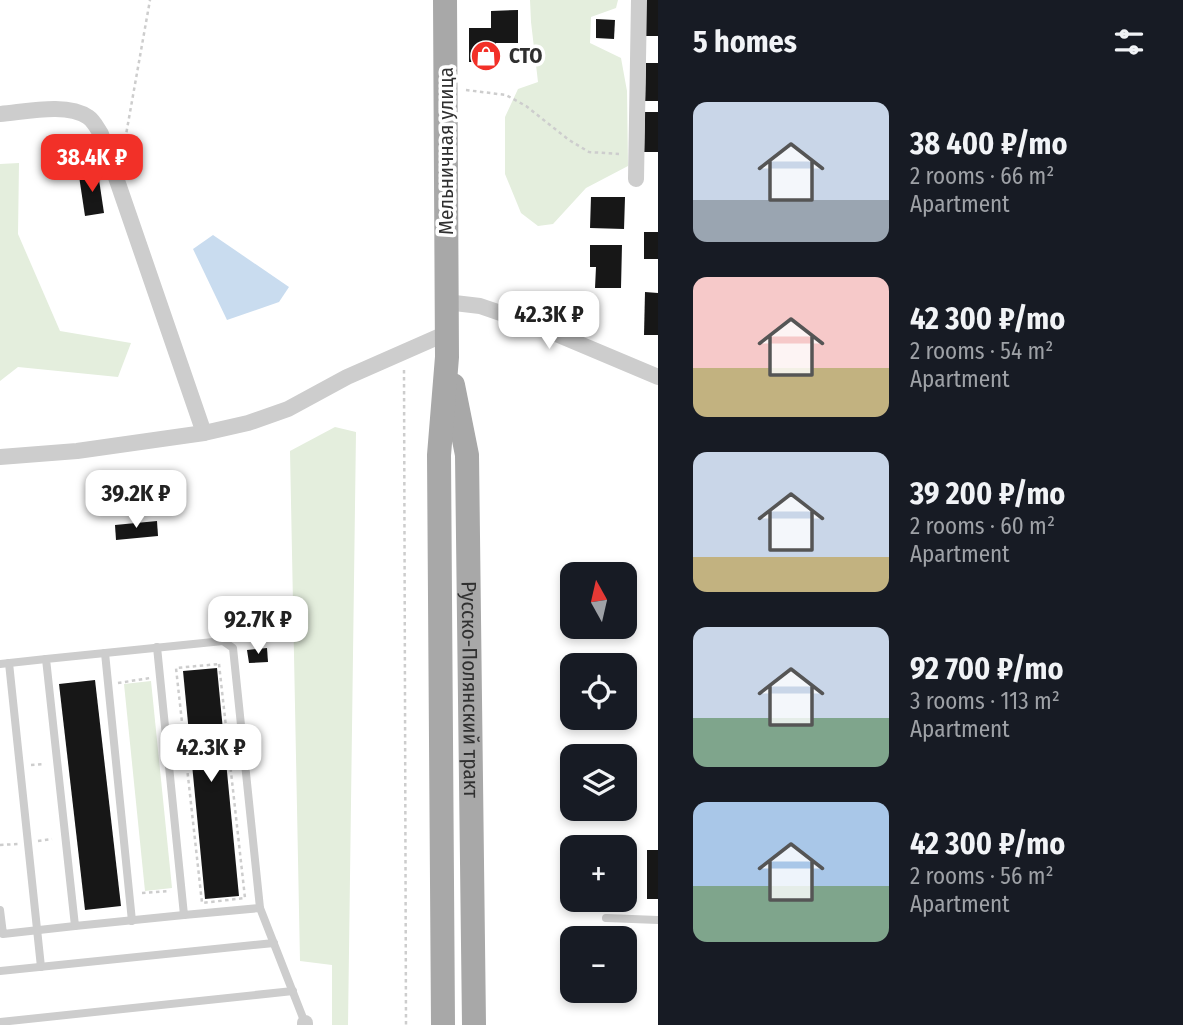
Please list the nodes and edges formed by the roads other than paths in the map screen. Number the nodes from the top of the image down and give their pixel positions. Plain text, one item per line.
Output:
1 (445, 0) edge
2 (639, 0) edge
3 (0, 114) edge
4 (636, 179) dead end
5 (446, 302) junction
6 (447, 345) junction
7 (658, 377) edge
8 (204, 433) junction
9 (0, 457) edge
10 (157, 647) junction
11 (105, 653) junction
12 (46, 659) junction
13 (4, 663) edge
14 (260, 908) junction
15 (0, 910) edge
16 (184, 915) junction
17 (606, 918) dead end
18 (658, 920) edge
19 (132, 921) junction
20 (75, 926) junction
21 (37, 930) junction
22 (1, 934) edge
23 (274, 943) junction
24 (41, 967) junction
25 (0, 971) edge
26 (293, 991) junction
27 (0, 1022) edge
28 (305, 1024) edge
29 (443, 1025) edge
30 (474, 1025) edge

1 - 5 main road, Мельничная улица
2 - 4 street
3 - 8 street
5 - 6 main road, Русско-Полянский тракт
5 - 7 street
6 - 8 street
6 - 29 main road, Русско-Полянский тракт
6 - 30 main road, Русско-Полянский тракт
8 - 9 street
10 - 11 lane
10 - 14 lane
10 - 16 lane
11 - 12 lane
11 - 19 lane
12 - 13 lane
12 - 20 lane
13 - 21 lane
14 - 16 lane
14 - 23 lane
15 - 22 lane
16 - 19 lane
17 - 18 lane
19 - 20 lane
20 - 21 lane
21 - 22 lane
21 - 24 lane
23 - 24 lane
23 - 26 lane
24 - 25 lane
26 - 27 lane
26 - 28 lane

